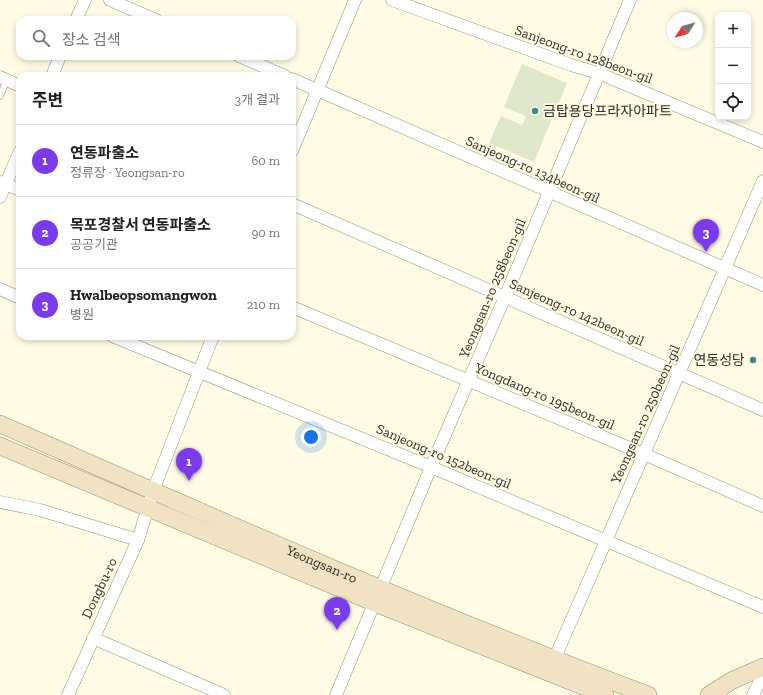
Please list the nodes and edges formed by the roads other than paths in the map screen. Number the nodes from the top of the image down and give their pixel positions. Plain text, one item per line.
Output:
1 (84, 0) edge
2 (110, 0) edge
3 (355, 0) edge
4 (392, 0) edge
5 (630, 0) edge
6 (78, 16) edge
7 (147, 16) edge
8 (58, 60) edge
9 (248, 60) edge
10 (54, 72) edge
11 (276, 72) edge
12 (598, 72) junction
13 (4, 79) edge
14 (296, 81) edge
15 (16, 84) edge
16 (318, 90) junction
17 (0, 96) edge
18 (296, 142) edge
19 (763, 142) edge
20 (16, 159) edge
21 (763, 181) edge
22 (3, 183) edge
23 (16, 188) edge
24 (549, 192) junction
25 (0, 197) edge
26 (296, 206) edge
27 (725, 269) junction
28 (763, 285) edge
29 (0, 289) edge
30 (16, 296) edge
31 (506, 297) junction
32 (296, 309) edge
33 (122, 340) edge
34 (211, 340) edge
35 (199, 372) junction
36 (679, 374) junction
37 (468, 380) junction
38 (763, 410) edge
39 (0, 424) edge
40 (0, 446) edge
41 (644, 454) junction
42 (431, 466) junction
43 (153, 491) junction
44 (0, 502) edge
45 (763, 506) edge
46 (149, 508) junction
47 (138, 540) junction
48 (606, 541) junction
49 (378, 595) junction
50 (763, 607) edge
51 (93, 638) junction
52 (554, 660) junction
53 (763, 667) edge
54 (763, 675) edge
55 (621, 690) edge
56 (592, 692) edge
57 (68, 695) edge
58 (224, 695) edge
59 (336, 695) edge
60 (605, 695) edge
61 (648, 695) edge
62 (709, 695) edge
63 (753, 695) edge

1 - 6 street
2 - 7 street
3 - 16 street
4 - 12 street, Sanjeong-ro 128beon-gil
5 - 12 street, Yeongsan-ro 258beon-gil
8 - 10 street
9 - 11 street
12 - 19 street, Sanjeong-ro 128beon-gil
12 - 24 street, Yeongsan-ro 258beon-gil
13 - 15 street
13 - 17 lane
14 - 16 street, Sanjeong-ro 134beon-gil
16 - 18 street
16 - 24 street, Sanjeong-ro 134beon-gil
20 - 22 street
21 - 27 street, Yeongsan-ro 250beon-gil
22 - 23 street
22 - 25 street
24 - 27 street, Sanjeong-ro 134beon-gil
24 - 31 street, Yeongsan-ro 258beon-gil
26 - 31 street, Sanjeong-ro 142beon-gil
27 - 28 street, Sanjeong-ro 134beon-gil
27 - 36 street, Yeongsan-ro 250beon-gil
29 - 30 street
31 - 36 street, Sanjeong-ro 142beon-gil
31 - 37 street, Yeongsan-ro 258beon-gil
32 - 37 street, Yongdang-ro 195beon-gil
33 - 35 street, Sanjeong-ro 152beon-gil
34 - 35 street, Dongbu-ro
35 - 42 street, Sanjeong-ro 152beon-gil
35 - 43 street, Dongbu-ro
36 - 38 street, Sanjeong-ro 142beon-gil
36 - 41 street, Yeongsan-ro 250beon-gil
37 - 41 street, Yongdang-ro 195beon-gil
37 - 42 street, Yeongsan-ro 258beon-gil
39 - 43 street, Yeongsan-ro
40 - 46 street, Yeongsan-ro
41 - 45 street, Yongdang-ro 195beon-gil
41 - 48 street, Yeongsan-ro 250beon-gil
42 - 48 street, Sanjeong-ro 152beon-gil
42 - 49 street, Yeongsan-ro 258beon-gil
43 - 46 street, Dongbu-ro
43 - 49 street, Yeongsan-ro
44 - 47 street
46 - 47 street, Dongbu-ro
46 - 49 street, Yeongsan-ro
47 - 51 street, Dongbu-ro
48 - 50 street, Sanjeong-ro 152beon-gil
48 - 52 street, Yeongsan-ro 250beon-gil
49 - 52 street, Yeongsan-ro
49 - 56 street, Yeongsan-ro
49 - 59 street, Yeongsan-ro 258beon-gil
51 - 57 street, Dongbu-ro
51 - 58 street
52 - 55 street, Yeongsan-ro
53 - 62 street
54 - 63 street
55 - 61 street, Yeongsan-ro
56 - 60 street, Yeongsan-ro

